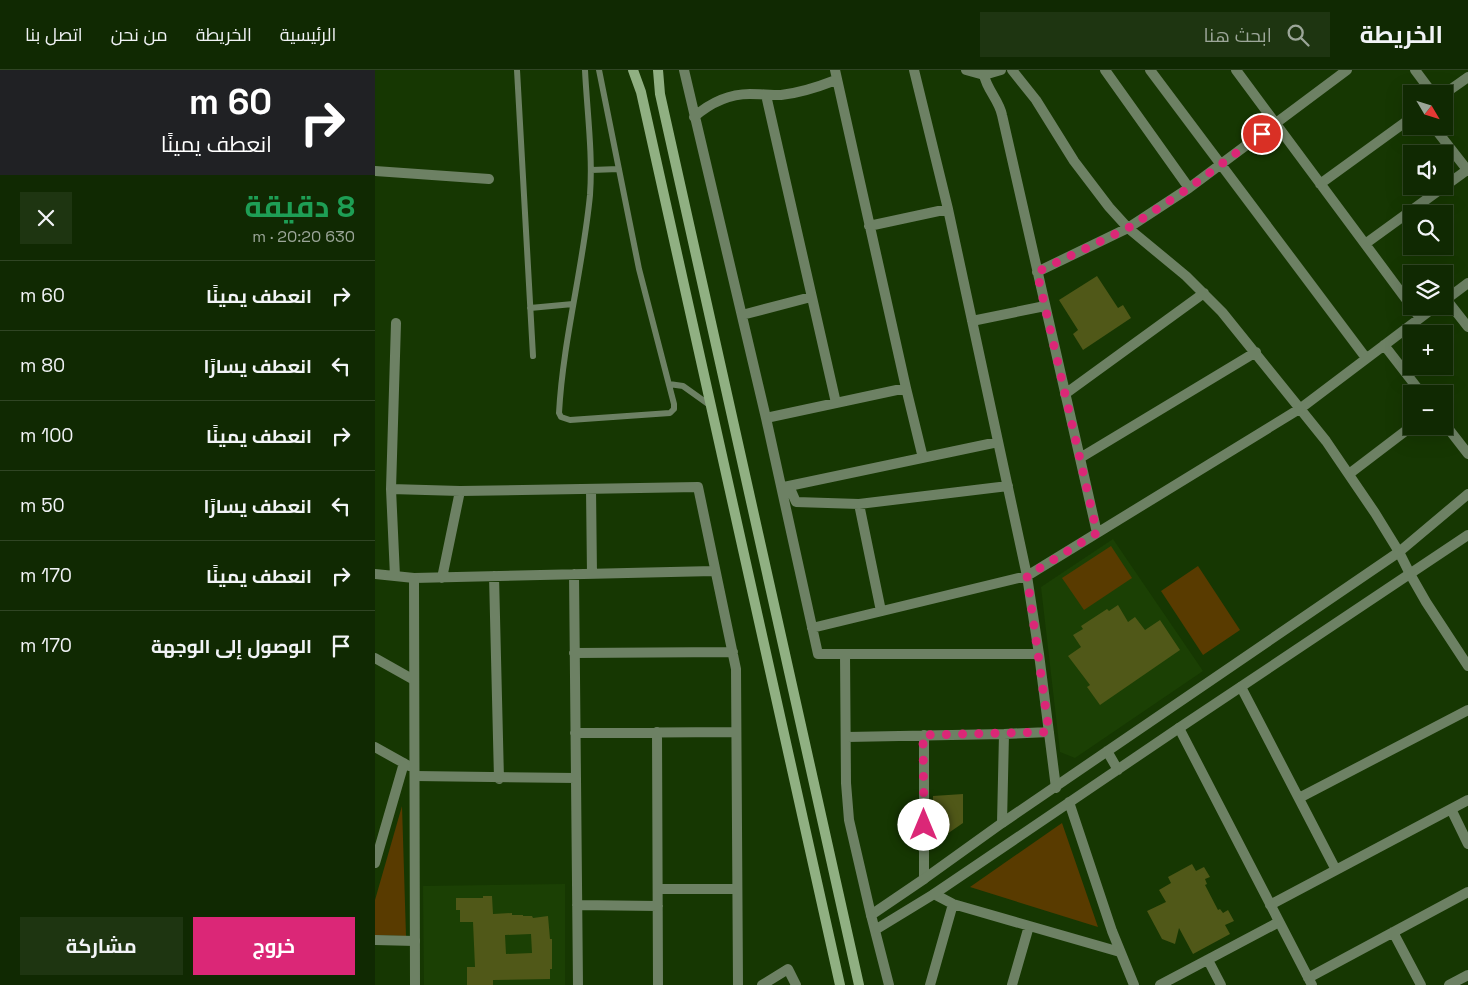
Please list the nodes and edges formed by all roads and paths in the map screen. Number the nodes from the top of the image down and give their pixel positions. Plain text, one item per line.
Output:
1 (517, 70) edge
2 (585, 70) edge
3 (599, 70) edge
4 (633, 70) edge
5 (658, 70) edge
6 (684, 70) edge
7 (914, 70) edge
8 (966, 70) edge
9 (1001, 70) edge
10 (1012, 70) edge
11 (1105, 70) edge
12 (1150, 70) edge
13 (1236, 70) edge
14 (1347, 70) edge
15 (1415, 70) edge
16 (836, 75) edge
17 (984, 75) junction
18 (1468, 77) edge
19 (1426, 85) edge
20 (1453, 88) edge
21 (766, 95) junction
22 (694, 117) junction
23 (1275, 123) junction
24 (1403, 124) edge
25 (1440, 135) edge
26 (1221, 164) junction
27 (619, 169) junction
28 (591, 170) junction
29 (375, 171) edge
30 (1468, 171) edge
31 (489, 179) dead end
32 (1320, 184) junction
33 (1189, 188) junction
34 (948, 209) junction
35 (869, 226) junction
36 (1128, 228) junction
37 (1365, 244) junction
38 (1037, 272) junction
39 (1468, 283) edge
40 (1204, 293) junction
41 (1453, 294) edge
42 (811, 297) junction
43 (573, 304) junction
44 (1045, 306) junction
45 (530, 308) junction
46 (1453, 309) edge
47 (742, 315) junction
48 (1424, 315) edge
49 (1420, 318) junction
50 (972, 321) junction
51 (396, 324) dead end
52 (1468, 327) edge
53 (1384, 345) junction
54 (1256, 352) junction
55 (533, 356) dead end
56 (1366, 358) junction
57 (669, 384) junction
58 (1415, 385) edge
59 (906, 388) junction
60 (1065, 394) junction
61 (836, 403) junction
62 (711, 406) junction
63 (1301, 408) junction
64 (766, 418) junction
65 (1403, 433) edge
66 (1453, 435) edge
67 (998, 442) junction
68 (1468, 454) edge
69 (923, 458) junction
70 (1080, 458) junction
71 (1349, 474) junction
72 (1008, 486) junction
73 (785, 487) junction
74 (391, 489) junction
75 (591, 489) junction
76 (460, 491) junction
77 (1468, 494) edge
78 (859, 504) junction
79 (1097, 533) junction
80 (1468, 535) edge
81 (1399, 552) junction
82 (714, 571) junction
83 (375, 574) edge
84 (574, 574) junction
85 (592, 574) junction
86 (1410, 574) junction
87 (395, 576) junction
88 (494, 576) junction
89 (1027, 576) junction
90 (414, 578) junction
91 (442, 578) junction
92 (881, 611) junction
93 (812, 628) junction
94 (733, 652) junction
95 (575, 653) junction
96 (845, 654) junction
97 (1039, 654) junction
98 (375, 658) edge
99 (1468, 666) edge
100 (414, 680) junction
101 (1241, 687) junction
102 (1468, 710) edge
103 (1179, 728) junction
104 (575, 732) junction
105 (657, 732) junction
106 (736, 732) junction
107 (1049, 732) junction
108 (1004, 734) junction
109 (923, 735) junction
110 (847, 736) junction
111 (375, 747) edge
112 (1107, 751) junction
113 (404, 763) junction
114 (1118, 770) junction
115 (414, 772) junction
116 (576, 778) junction
117 (499, 779) junction
118 (1056, 788) junction
119 (1299, 798) junction
120 (1468, 800) edge
121 (1069, 802) junction
122 (1451, 808) junction
123 (1002, 823) junction
124 (379, 835) edge
125 (1468, 844) edge
126 (375, 863) edge
127 (1336, 870) junction
128 (925, 879) junction
129 (658, 889) junction
130 (737, 889) junction
131 (1468, 892) edge
132 (934, 894) junction
133 (953, 904) junction
134 (577, 905) junction
135 (1269, 905) junction
136 (658, 906) junction
137 (871, 915) junction
138 (1279, 922) junction
139 (1029, 926) junction
140 (875, 930) junction
141 (1393, 932) junction
142 (375, 940) edge
143 (415, 941) junction
144 (1120, 952) junction
145 (1208, 960) junction
146 (1468, 975) edge
147 (1310, 981) edge
148 (415, 985) edge
149 (578, 985) edge
150 (658, 985) edge
151 (738, 985) edge
152 (762, 985) edge
153 (797, 985) edge
154 (840, 985) edge
155 (859, 985) edge
156 (889, 985) edge
157 (930, 985) edge
158 (1012, 985) edge
159 (1133, 985) edge
160 (1160, 985) edge
161 (1221, 985) edge
162 (1421, 985) edge
163 (1449, 985) edge

1 - 45 lane
2 - 28 lane
3 - 27 lane
4 - 62 main road
5 - 155 main road
6 - 22 street
7 - 34 street
8 - 17 street
9 - 17 street
10 - 36 street
11 - 33 street
12 - 26 street
13 - 23 street
14 - 23 street
15 - 19 street
16 - 21 street
16 - 35 street
17 - 38 street
18 - 20 street
21 - 22 street
21 - 42 street
22 - 47 street
23 - 26 street
23 - 32 street
24 - 32 street
25 - 30 street
26 - 33 street
26 - 56 street
27 - 28 lane
27 - 57 lane
28 - 43 lane
29 - 31 street
30 - 37 street
32 - 37 street
33 - 36 street
34 - 35 street
34 - 50 street
35 - 59 street
36 - 38 street
36 - 40 street
37 - 49 street
38 - 44 street
39 - 41 street
40 - 54 street
40 - 60 street
42 - 47 street
42 - 61 street
43 - 45 lane
43 - 57 lane
44 - 50 street
44 - 60 street
45 - 55 lane
46 - 52 street
47 - 64 street
48 - 49 street
49 - 53 street
50 - 67 street
51 - 74 street
53 - 56 street
53 - 58 street
54 - 63 street
54 - 70 street
56 - 63 street
57 - 62 lane
59 - 61 street
59 - 69 street
60 - 70 street
61 - 64 street
62 - 154 main road
63 - 71 street
63 - 79 street
64 - 73 street
65 - 71 street
66 - 68 street
67 - 69 street
67 - 72 street
69 - 73 street
70 - 79 street
71 - 81 street
72 - 78 street
72 - 89 street
73 - 78 street
73 - 93 street
74 - 76 street
74 - 87 street
75 - 76 street
75 - 82 street
75 - 85 street
76 - 91 street
77 - 81 street
78 - 92 street
79 - 89 street
80 - 86 street
81 - 86 street
81 - 112 street
82 - 85 street
82 - 94 street
83 - 87 street
84 - 85 street
84 - 88 street
84 - 95 street
86 - 99 street
86 - 101 street
87 - 90 street
88 - 91 street
88 - 117 street
89 - 92 street
89 - 97 street
90 - 91 street
90 - 100 street
92 - 93 street
93 - 96 street
94 - 95 street
94 - 106 street
95 - 104 street
96 - 97 street
96 - 110 street
97 - 107 street
98 - 100 street
100 - 115 street
101 - 103 street
101 - 119 street
102 - 119 street
103 - 114 street
103 - 135 street
104 - 105 street
104 - 116 street
105 - 106 street
105 - 129 street
106 - 130 street
107 - 108 street
107 - 118 street
108 - 109 street
108 - 123 street
109 - 110 street
109 - 128 street
110 - 137 street
111 - 113 street
112 - 114 street
112 - 118 street
113 - 115 street
113 - 124 street
114 - 121 street
115 - 117 street
115 - 143 street
116 - 117 street
116 - 134 street
118 - 123 street
119 - 127 street
120 - 122 street
121 - 132 street
121 - 144 street
122 - 125 street
122 - 127 street
123 - 128 street
124 - 126 street
127 - 135 street
128 - 132 street
128 - 137 street
129 - 130 street
129 - 136 street
130 - 151 street
131 - 141 street
132 - 133 street
132 - 140 street
133 - 139 street
133 - 157 street
134 - 136 street
134 - 149 street
135 - 138 street
136 - 150 street
137 - 140 street
138 - 145 street
138 - 147 street
139 - 144 street
139 - 158 street
140 - 156 street
141 - 147 street
141 - 162 street
142 - 143 street
143 - 148 street
144 - 159 street
145 - 160 street
145 - 161 street
146 - 163 street
152 - 153 street

